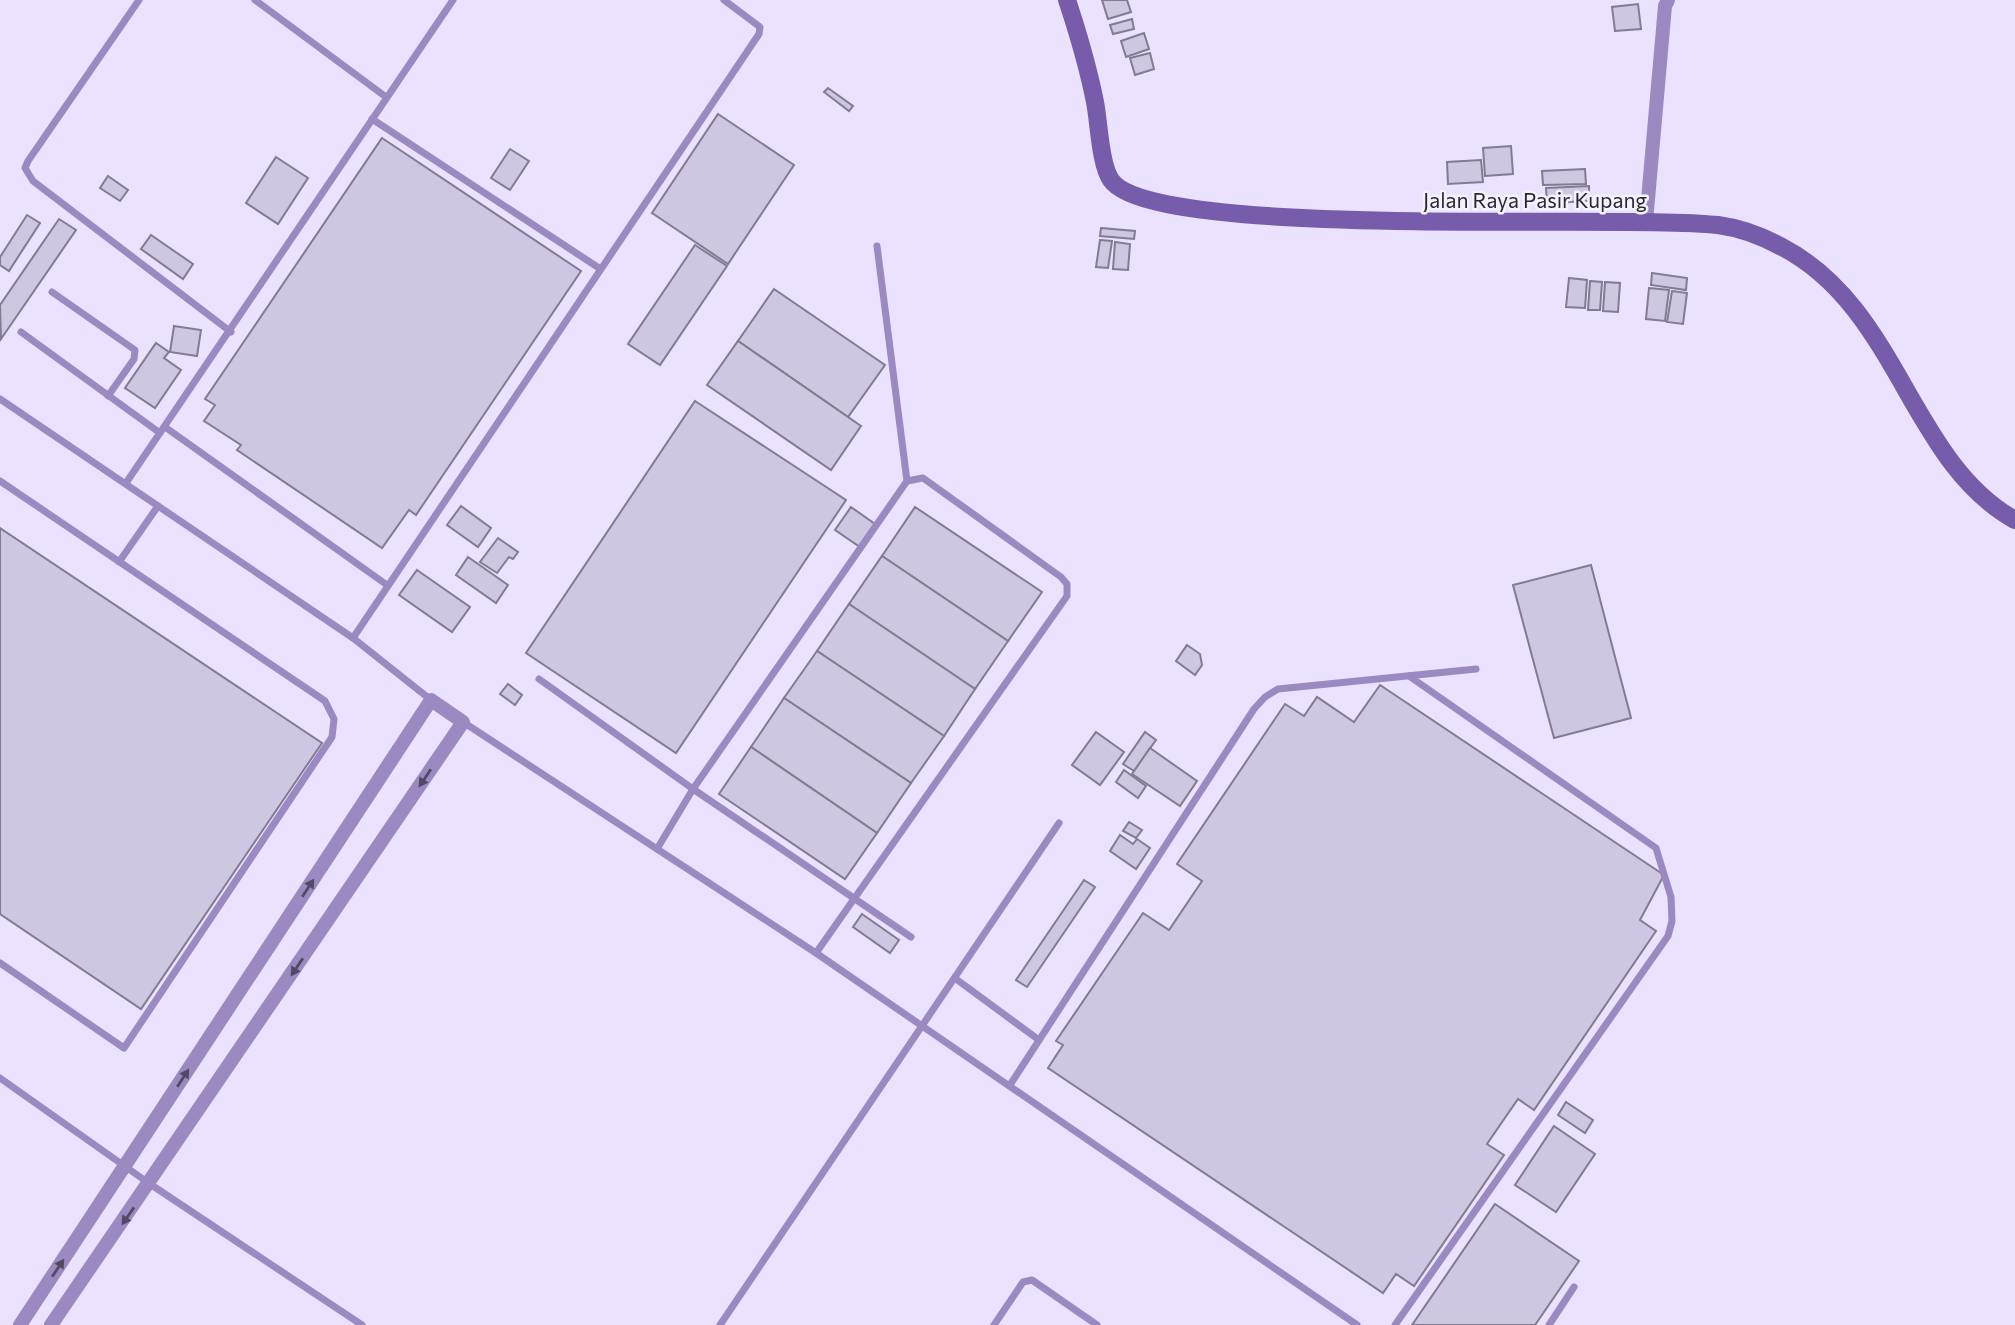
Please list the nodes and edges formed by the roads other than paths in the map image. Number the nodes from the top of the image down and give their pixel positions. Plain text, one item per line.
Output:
1 (139, 0) edge
2 (255, 0) edge
3 (453, 0) edge
4 (724, 0) edge
5 (1067, 0) edge
6 (1668, 0) edge
7 (386, 97) junction
8 (372, 119) junction
9 (1646, 222) junction
10 (877, 246) dead end
11 (599, 268) junction
12 (52, 292) dead end
13 (21, 332) dead end
14 (231, 332) junction
15 (108, 396) junction
16 (0, 399) edge
17 (162, 430) junction
18 (0, 481) edge
19 (907, 481) junction
20 (127, 483) junction
21 (158, 506) junction
22 (2015, 520) edge
23 (119, 562) junction
24 (387, 585) junction
25 (353, 638) junction
26 (1476, 669) dead end
27 (1409, 676) junction
28 (539, 679) dead end
29 (431, 700) junction
30 (463, 722) junction
31 (693, 789) junction
32 (1059, 823) dead end
33 (657, 849) junction
34 (854, 896) junction
35 (911, 937) dead end
36 (816, 953) junction
37 (0, 963) edge
38 (956, 979) junction
39 (923, 1028) junction
40 (1039, 1040) junction
41 (0, 1078) edge
42 (1010, 1084) junction
43 (125, 1166) junction
44 (150, 1184) junction
45 (1574, 1287) dead end
46 (20, 1325) edge
47 (51, 1325) edge
48 (362, 1325) edge
49 (720, 1325) edge
50 (994, 1325) edge
51 (1097, 1325) edge
52 (1357, 1325) edge
53 (1395, 1325) edge
54 (1549, 1325) edge

1 - 14 lane
2 - 7 lane
3 - 7 lane
4 - 11 lane
5 - 9 street, Jalan Raya Pasir Kupang
6 - 9 street
7 - 8 lane
8 - 11 lane
8 - 14 lane
9 - 22 street, Jalan Raya Pasir Kupang
10 - 19 lane
11 - 24 lane
12 - 15 lane
13 - 15 lane
14 - 17 lane
15 - 17 lane
16 - 20 lane
17 - 20 lane
17 - 24 lane
18 - 23 lane
19 - 31 lane
19 - 34 lane
20 - 21 lane
21 - 23 lane
21 - 25 lane
23 - 37 lane
24 - 25 lane
25 - 29 lane
26 - 27 lane
27 - 40 lane
27 - 53 lane
28 - 31 lane
29 - 30 street
43 -> 29 street
30 - 33 lane
30 -> 44 street
31 - 33 lane
31 - 34 lane
32 - 38 lane
33 - 36 lane
34 - 35 lane
34 - 36 lane
36 - 39 lane
38 - 39 lane
38 - 40 lane
39 - 42 lane
39 - 49 lane
40 - 42 lane
41 - 43 lane
42 - 52 lane
43 - 44 lane
46 -> 43 street
44 -> 47 street
44 - 48 lane
45 - 54 lane
50 - 51 lane

